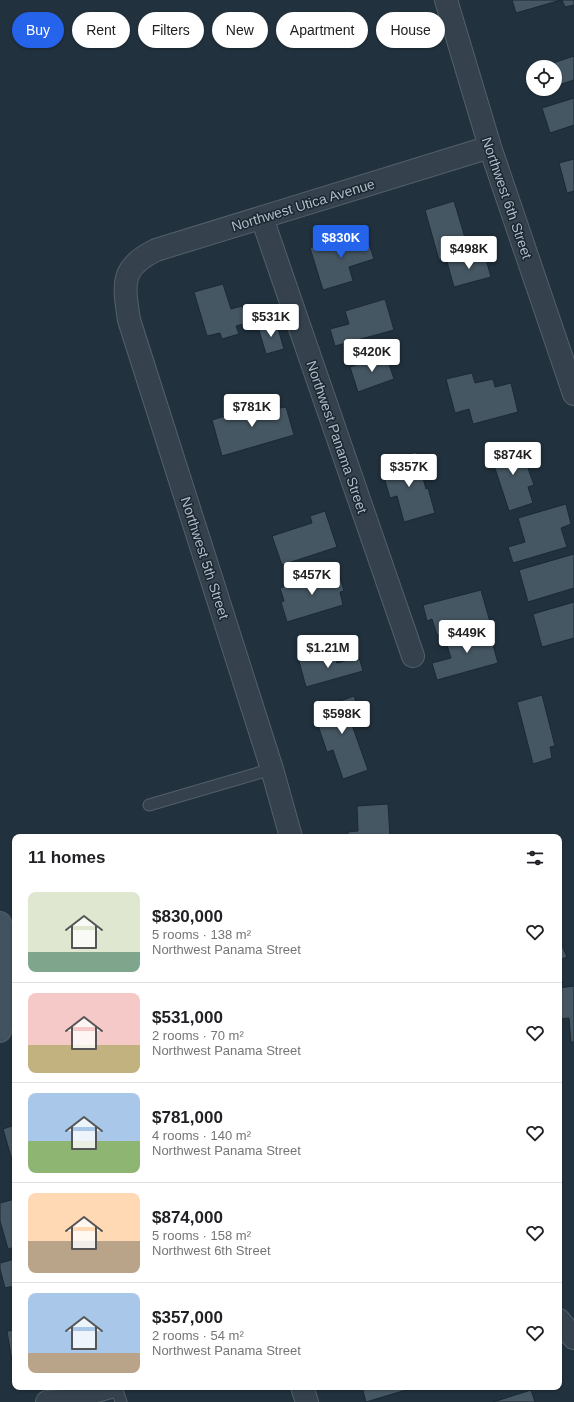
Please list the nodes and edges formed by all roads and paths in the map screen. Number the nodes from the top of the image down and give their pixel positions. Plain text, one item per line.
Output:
1 (446, 0) edge
2 (490, 147) junction
3 (262, 218) junction
4 (126, 278) joint
5 (570, 370) edge
6 (574, 394) edge
7 (413, 656) dead end
8 (272, 769) junction
9 (149, 805) dead end
10 (290, 834) edge
11 (0, 923) edge
12 (0, 1031) edge
13 (562, 1324) edge
14 (574, 1338) edge
15 (100, 1390) edge
16 (117, 1390) edge
17 (303, 1390) edge
18 (47, 1402) edge
19 (121, 1402) edge
20 (307, 1402) edge

1 - 2 street, Northwest 6th Street
2 - 3 street, Northwest Utica Avenue
2 - 5 street, Northwest 6th Street
3 - 4 street, Northwest Utica Avenue
3 - 7 street, Northwest Panama Street
4 - 8 street, Northwest 5th Street
5 - 6 street, Northwest 6th Street
8 - 9 lane
8 - 10 street, Northwest 5th Street
11 - 12 street
13 - 14 street
15 - 18 street
16 - 19 lane
17 - 20 street

